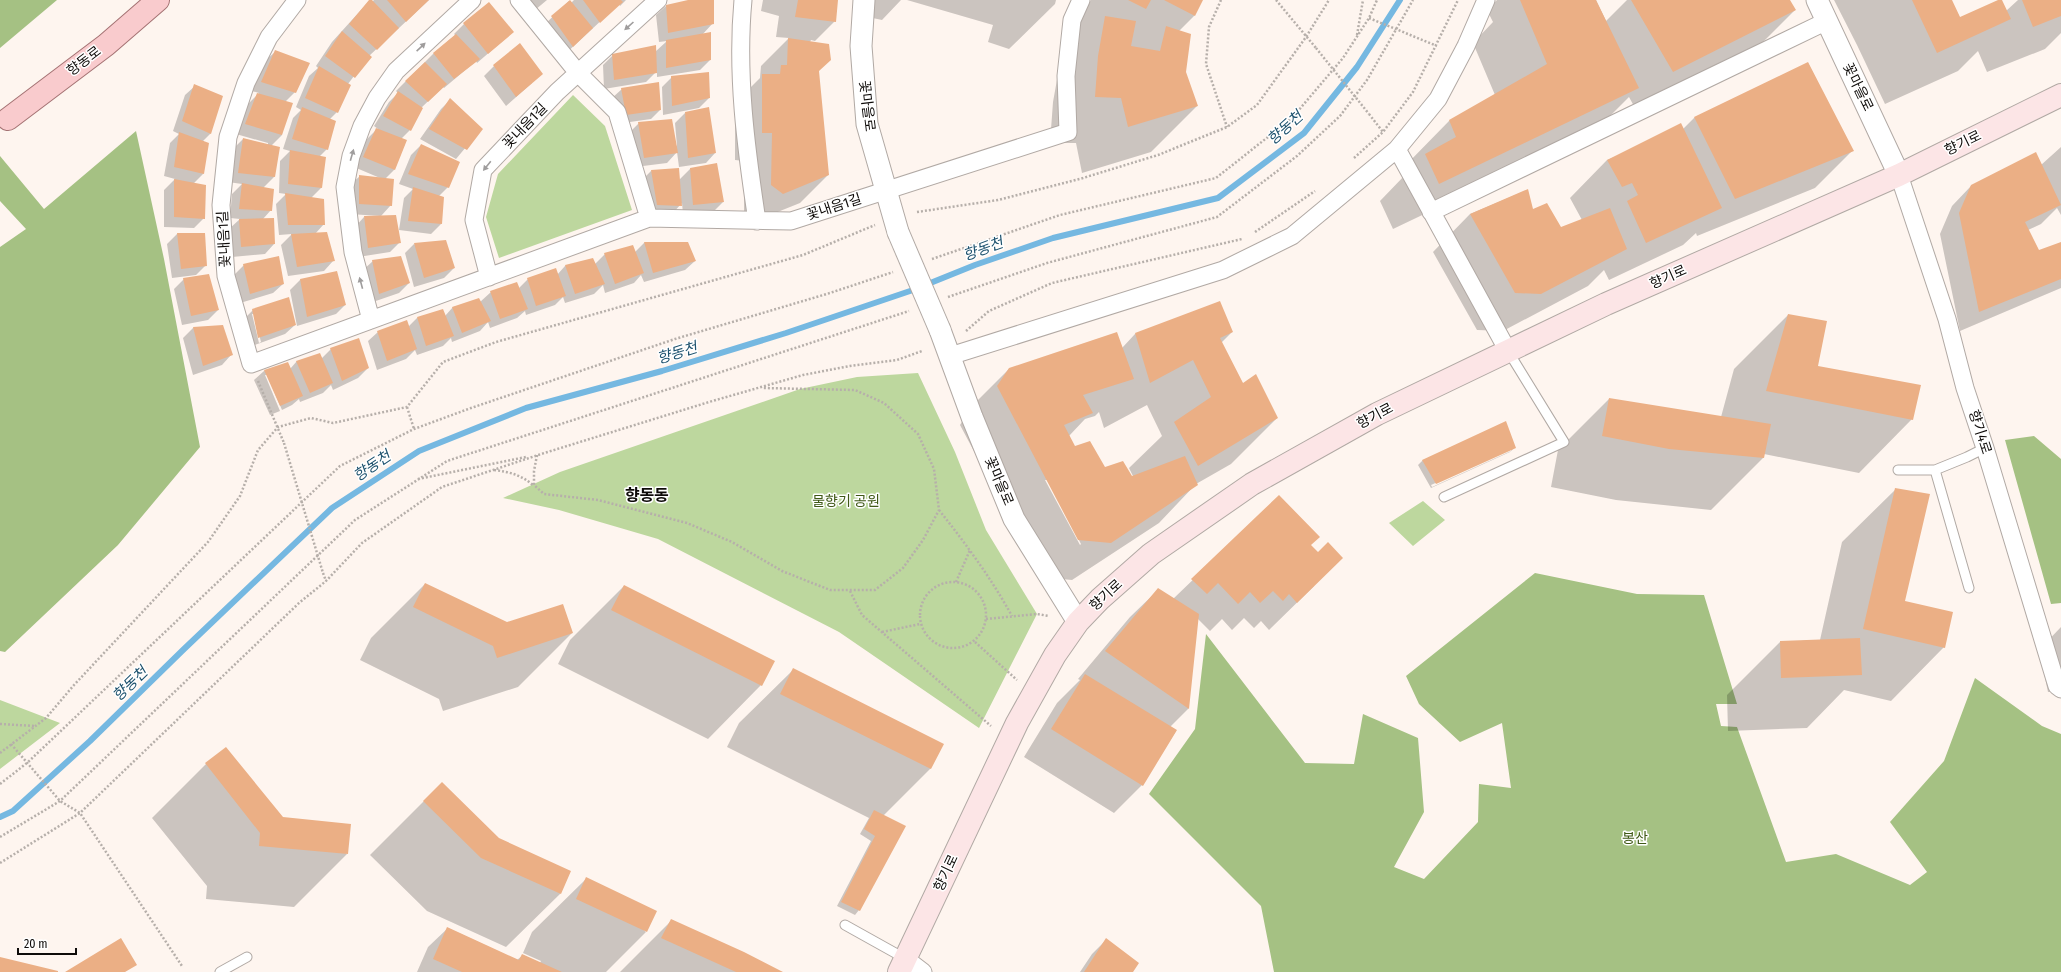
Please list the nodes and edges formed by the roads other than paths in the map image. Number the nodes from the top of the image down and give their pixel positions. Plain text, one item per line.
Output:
1 (158, 0) edge
2 (297, 0) edge
3 (472, 0) edge
4 (520, 0) edge
5 (658, 0) edge
6 (743, 0) edge
7 (864, 0) edge
8 (1081, 0) edge
9 (1486, 0) edge
10 (1817, 0) edge
11 (1827, 21) junction
12 (578, 73) junction
13 (2061, 95) edge
14 (8, 119) dead end
15 (1392, 143) junction
16 (1899, 174) junction
17 (888, 190) junction
18 (1431, 212) junction
19 (649, 218) junction
20 (756, 221) junction
21 (488, 277) junction
22 (371, 320) junction
23 (1508, 351) junction
24 (950, 356) junction
25 (1986, 448) junction
26 (1898, 470) dead end
27 (1935, 470) junction
28 (1444, 497) dead end
29 (1969, 588) dead end
30 (1078, 622) junction
31 (2061, 689) edge
32 (845, 925) dead end
33 (247, 957) dead end
34 (902, 965) edge
35 (220, 972) edge
36 (923, 972) edge

1 - 14 main road, 향동로
2 - 22 street, 꽃내음1길
22 -> 3 street
4 - 12 street
5 -> 12 street, 꽃내음1길
6 - 20 street
7 - 17 street, 꽃마을로
8 - 17 street, 꽃내음1길
9 - 15 street
10 - 11 street, 꽃마을로
11 - 16 street, 꽃마을로
11 - 18 street
12 - 19 street
12 -> 21 street, 꽃내음1길
13 - 16 main road, 향기로
15 - 18 street
15 - 24 street
16 - 23 main road, 향기로
16 - 25 street, 향기4로
17 - 20 street, 꽃내음1길
17 - 24 street, 꽃마을로, bridge
18 - 23 street
19 - 20 street, 꽃내음1길
19 - 21 street, 꽃내음1길
21 - 22 street, 꽃내음1길
23 - 28 lane
23 - 30 main road, 향기로
24 - 30 street, 꽃마을로
25 - 27 lane
25 - 31 street, 향기4로
26 - 27 lane
27 - 29 lane
30 - 34 main road, 향기로
32 - 34 lane
33 - 35 lane
34 - 36 street

